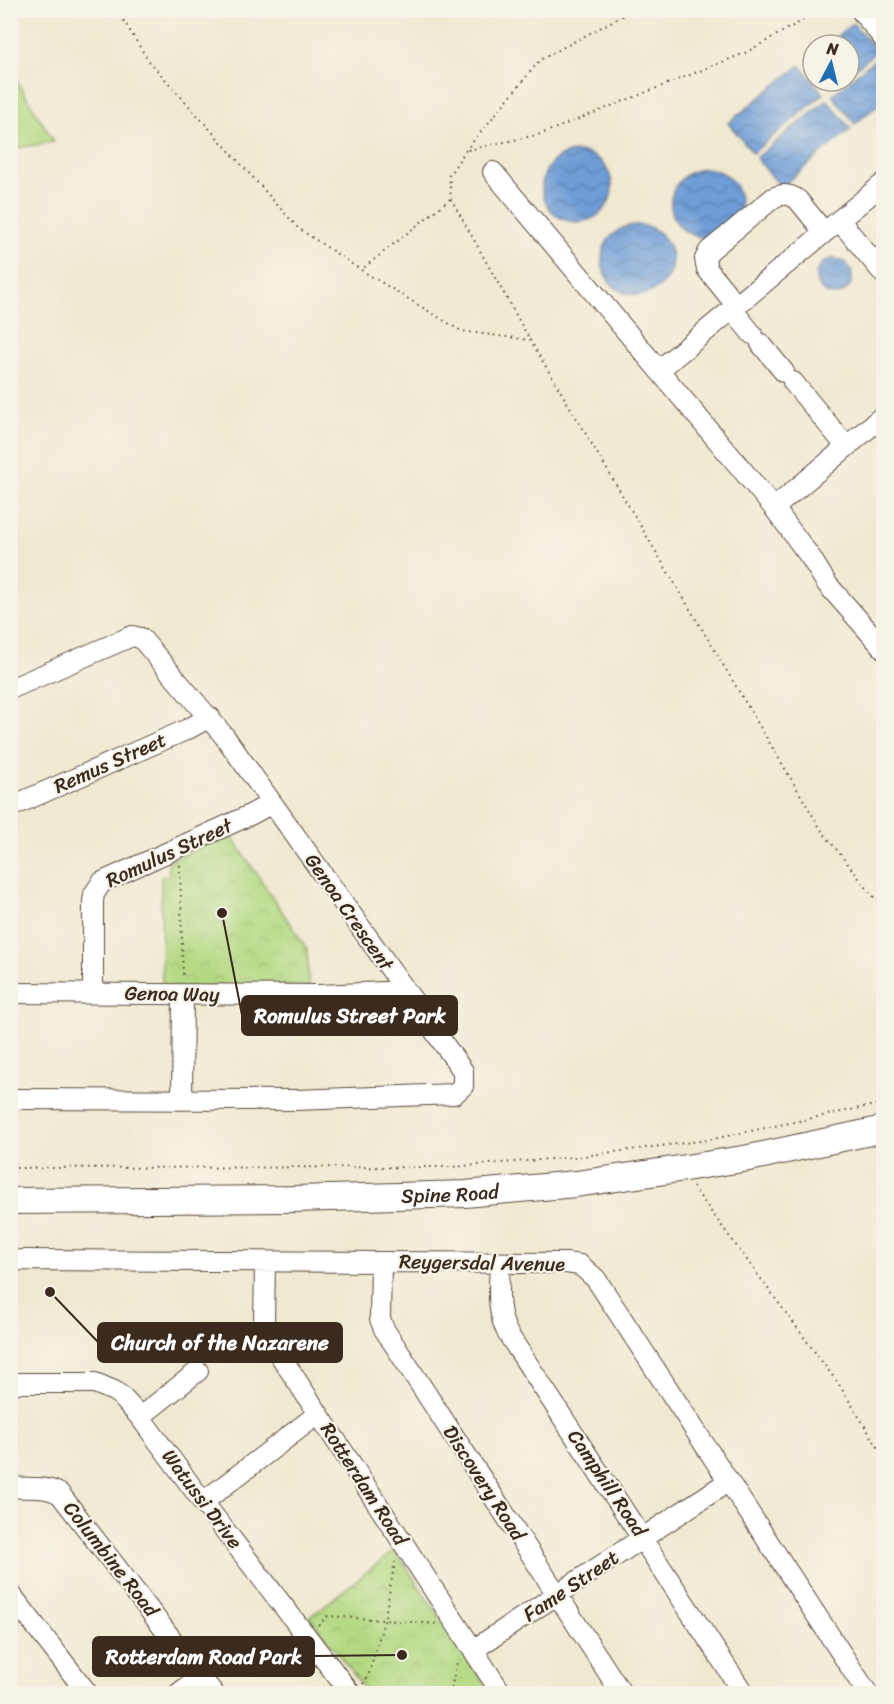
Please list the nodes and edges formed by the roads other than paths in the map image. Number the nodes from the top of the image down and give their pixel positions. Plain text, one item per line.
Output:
1 (862, 12) edge
2 (884, 39) edge
3 (493, 171) dead end
4 (884, 183) edge
5 (832, 226) junction
6 (884, 274) edge
7 (734, 307) junction
8 (659, 370) junction
9 (884, 415) edge
10 (846, 447) junction
11 (774, 508) junction
12 (811, 558) junction
13 (884, 635) edge
14 (884, 649) edge
15 (884, 657) edge
16 (10, 689) edge
17 (210, 717) junction
18 (272, 803) junction
19 (10, 807) edge
20 (405, 990) junction
21 (10, 993) edge
22 (93, 993) junction
23 (183, 995) junction
24 (10, 1098) edge
25 (182, 1100) junction
26 (884, 1129) edge
27 (10, 1201) edge
28 (10, 1262) edge
29 (265, 1262) junction
30 (381, 1262) junction
31 (500, 1263) junction
32 (198, 1371) dead end
33 (10, 1383) edge
34 (318, 1414) junction
35 (140, 1417) junction
36 (729, 1481) junction
37 (10, 1487) edge
38 (203, 1502) junction
39 (643, 1538) junction
40 (10, 1593) edge
41 (557, 1595) junction
42 (473, 1650) junction
43 (201, 1676) junction
44 (356, 1689) edge
45 (88, 1694) edge
46 (178, 1694) edge
47 (214, 1694) edge
48 (501, 1694) edge
49 (622, 1694) edge
50 (744, 1694) edge
51 (868, 1694) edge

1 - 2 street
3 - 8 street
4 - 5 street
5 - 6 street
5 - 7 street
5 - 7 street
7 - 8 street
7 - 10 street
8 - 11 street
9 - 10 street
10 - 11 street
11 - 12 street
12 - 13 street
12 - 14 street
12 - 15 street
16 - 17 street, Genoa Crescent
17 - 18 street, Genoa Crescent
17 - 19 street, Remus Street
18 - 20 street, Genoa Crescent
18 - 22 street, Romulus Street
20 - 23 street, Genoa Way
20 - 25 street, Genoa Crescent
21 - 22 street, Genoa Way
22 - 23 street, Genoa Way
23 - 25 street
24 - 25 street, Genoa Crescent
26 - 27 main road, Spine Road
28 - 29 street, Reygersdal Avenue
29 - 30 street, Reygersdal Avenue
29 - 34 street, Rotterdam Road
30 - 31 street, Reygersdal Avenue
30 - 41 street, Discovery Road
31 - 36 street, Reygersdal Avenue
31 - 39 street, Camphill Road
32 - 35 street
33 - 35 street, Watussi Drive
34 - 38 street
34 - 42 street, Rotterdam Road
35 - 38 street, Watussi Drive
36 - 39 street, Fame Street
36 - 51 street, Reygersdal Avenue
37 - 43 street, Columbine Road
38 - 44 street, Watussi Drive
39 - 41 street, Fame Street
39 - 50 street, Camphill Road
40 - 45 street
41 - 42 street, Fame Street
41 - 49 street, Discovery Road
42 - 48 street, Rotterdam Road
43 - 46 street
43 - 47 street, Columbine Road

